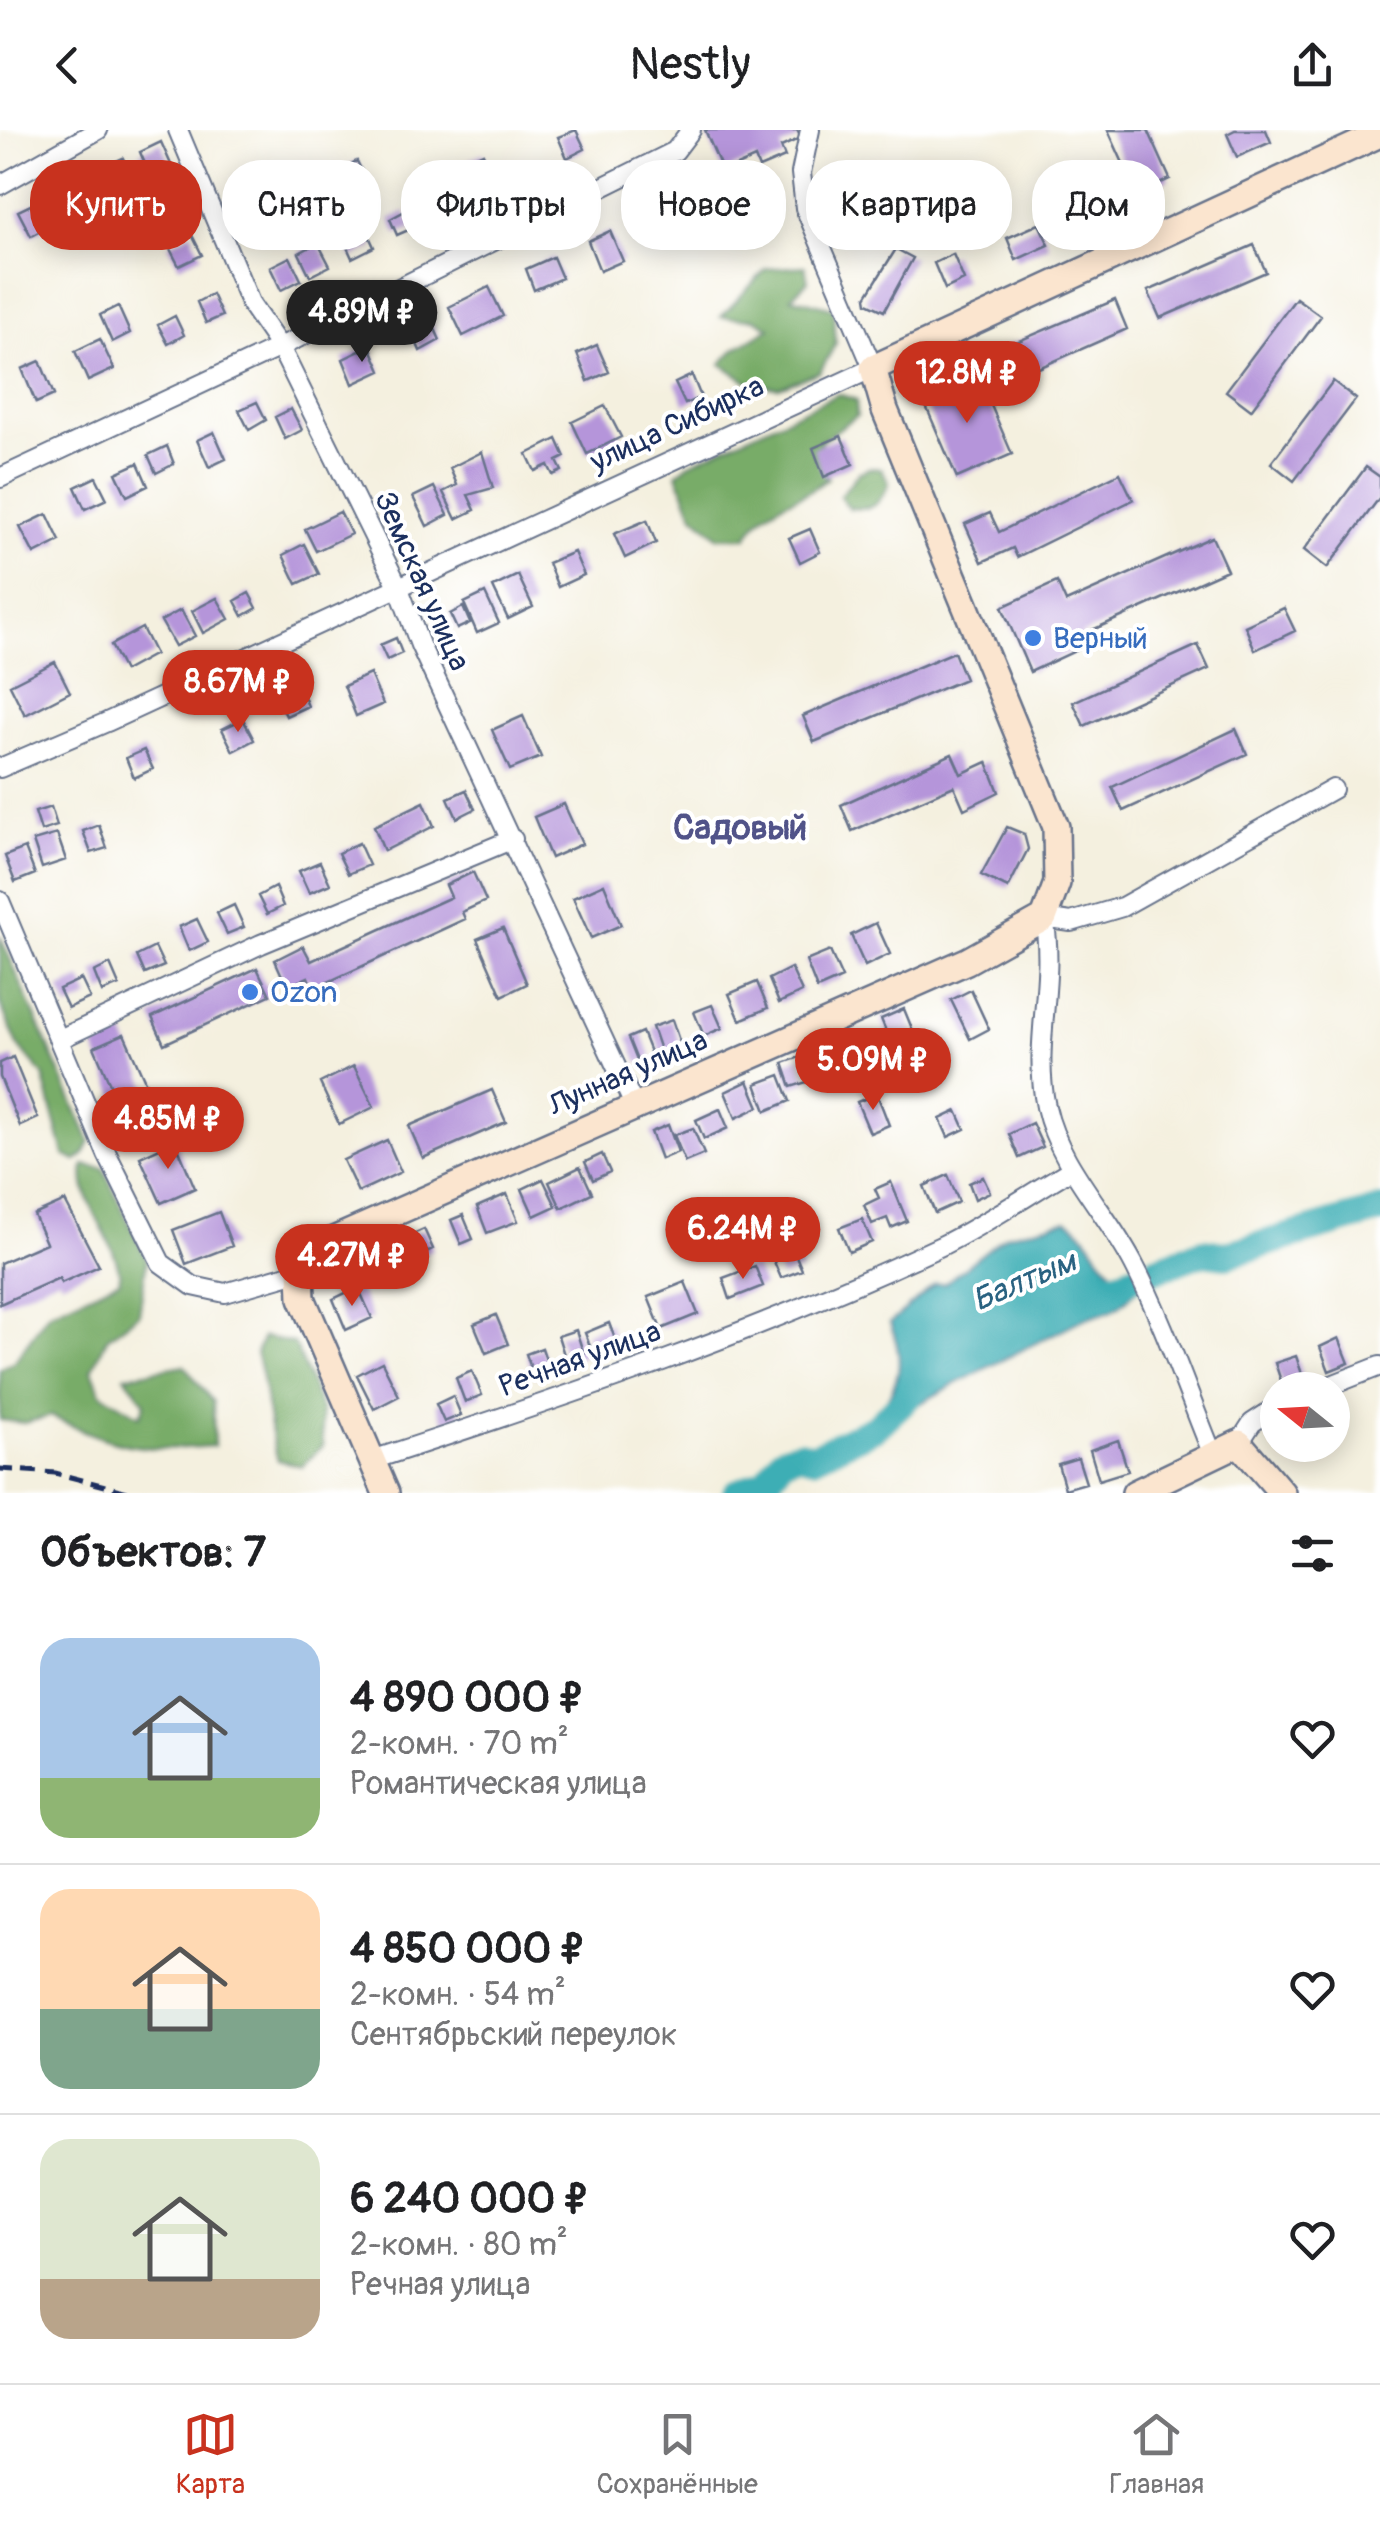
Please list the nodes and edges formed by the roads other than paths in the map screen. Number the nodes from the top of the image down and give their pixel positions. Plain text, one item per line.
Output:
1 (98, 130) edge
2 (178, 130) edge
3 (691, 130) edge
4 (810, 130) edge
5 (1380, 134) edge
6 (0, 186) edge
7 (280, 347) junction
8 (873, 368) junction
9 (0, 478) edge
10 (398, 586) junction
11 (0, 768) edge
12 (1333, 789) dead end
13 (512, 838) junction
14 (0, 901) edge
15 (1044, 918) junction
16 (60, 1039) junction
17 (634, 1105) junction
18 (1072, 1169) junction
19 (301, 1271) junction
20 (1380, 1366) edge
21 (1350, 1378) edge
22 (1260, 1418) edge
23 (1239, 1443) junction
24 (1214, 1454) junction
25 (372, 1460) junction
26 (386, 1493) edge
27 (1136, 1493) edge
28 (1282, 1493) edge

1 - 6 street
2 - 7 street, Земская улица
3 - 7 street
4 - 8 street
5 - 8 street, улица Сибирка
7 - 9 street
7 - 10 street, Земская улица
8 - 10 street, улица Сибирка
8 - 15 street
10 - 11 street, улица Сибирка
10 - 13 street, Земская улица
12 - 15 street
13 - 16 street
13 - 17 street, Земская улица
14 - 16 street
15 - 17 street, Лунная улица
15 - 18 street
16 - 19 street
17 - 19 street, Лунная улица
18 - 24 street
18 - 25 street, Речная улица
19 - 25 street
20 - 21 street
22 - 23 street
23 - 24 street
23 - 28 street
24 - 27 street
25 - 26 street

